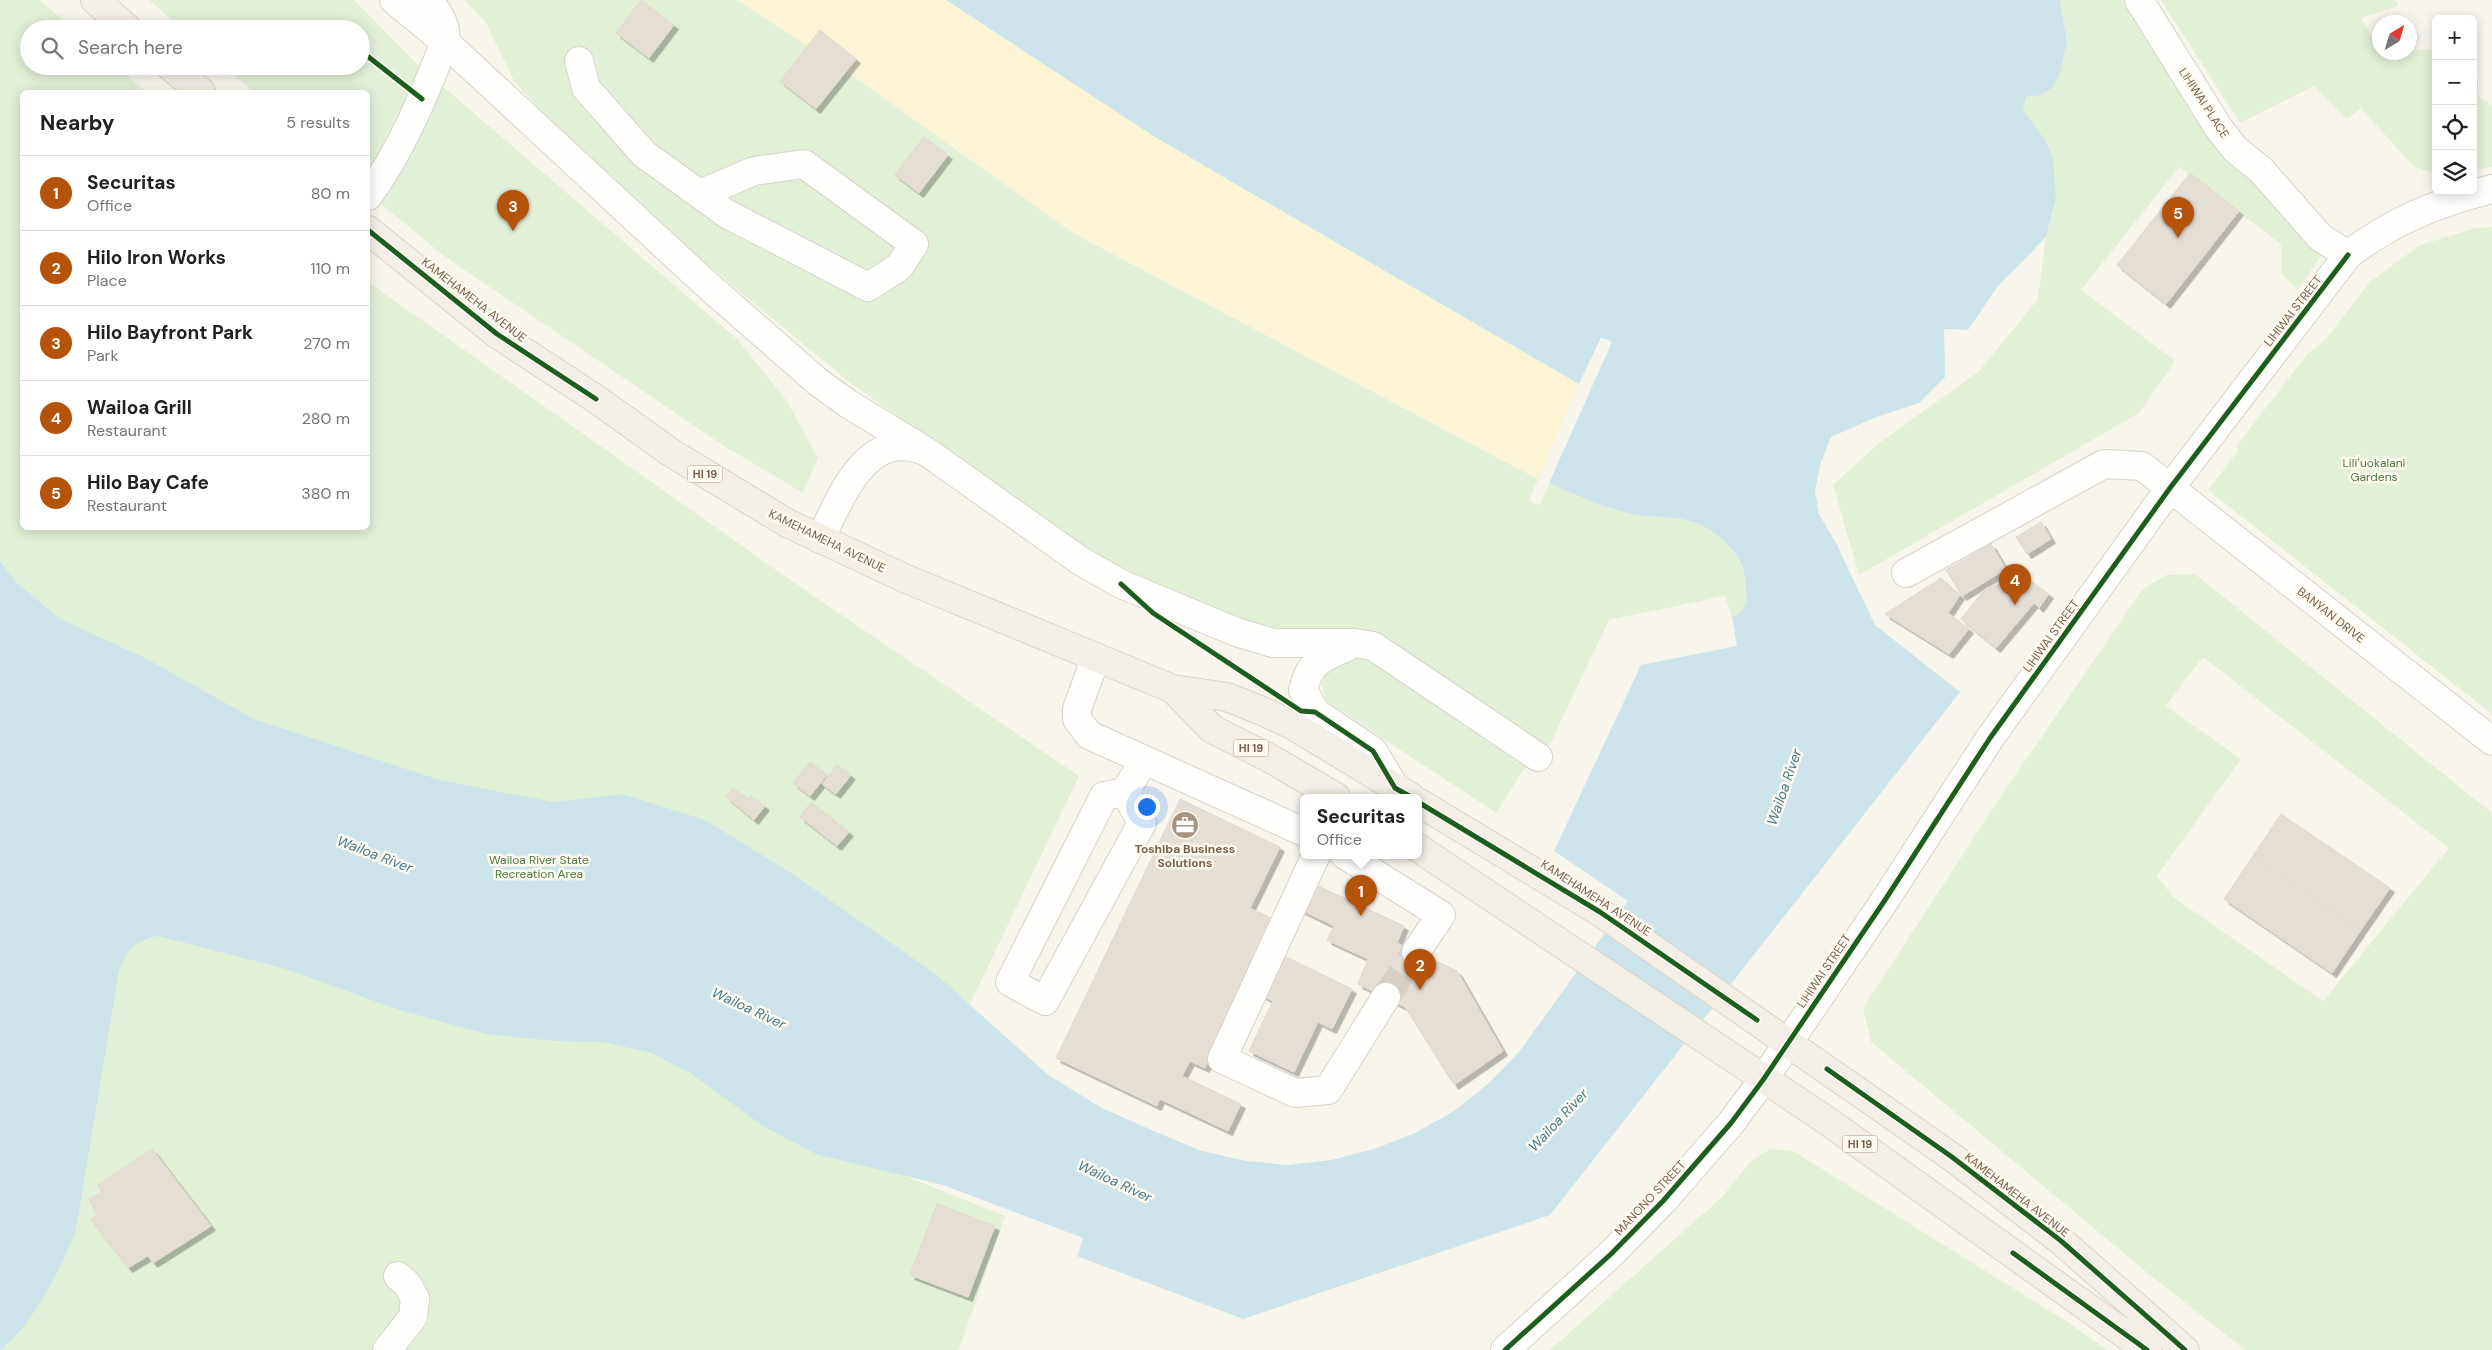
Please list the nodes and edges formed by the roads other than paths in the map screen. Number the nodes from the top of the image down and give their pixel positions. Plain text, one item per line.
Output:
1 (95, 0) edge
2 (394, 0) edge
3 (428, 0) edge
4 (2139, 0) edge
5 (118, 20) edge
6 (445, 42) junction
7 (579, 61) dead end
8 (181, 75) edge
9 (199, 90) edge
10 (2492, 189) edge
11 (370, 193) edge
12 (700, 194) junction
13 (370, 232) edge
14 (2348, 255) junction
15 (930, 454) junction
16 (2170, 488) junction
17 (820, 539) junction
18 (1906, 573) dead end
19 (1355, 643) junction
20 (1096, 656) junction
21 (1173, 689) junction
22 (2492, 741) edge
23 (1538, 757) dead end
24 (1144, 760) junction
25 (1126, 792) junction
26 (1403, 793) edge
27 (1331, 794) edge
28 (1422, 804) edge
29 (1300, 830) edge
30 (1422, 851) edge
31 (1314, 859) edge
32 (1351, 859) edge
33 (1416, 952) tunnel mouth
34 (1386, 998) tunnel mouth
35 (1789, 1041) junction
36 (1763, 1080) junction
37 (398, 1276) dead end
38 (387, 1350) edge
39 (1505, 1350) edge
40 (2147, 1350) edge
41 (2184, 1350) edge

1 - 5 main road
2 - 6 street
3 - 6 street
4 - 14 street, LIHIWAI PLACE
6 - 11 street
6 - 15 street
7 - 12 street
8 - 9 main road
10 - 14 street, LIHIWAI STREET
12 - 12 street
13 - 17 main road, KAMEHAMEHA AVENUE / HI 19
14 - 16 street, LIHIWAI STREET
15 - 17 street
15 - 19 street
16 - 18 street, BANYAN DRIVE
16 - 22 street, BANYAN DRIVE
16 - 35 street, LIHIWAI STREET
17 - 20 main road, KAMEHAMEHA AVENUE / HI 19
19 - 23 street
19 - 26 street
20 - 21 main road, KAMEHAMEHA AVENUE / HI 19
20 - 24 street
21 - 26 main road, KAMEHAMEHA AVENUE / HI 19
21 - 27 main road, KAMEHAMEHA AVENUE / HI 19
24 - 25 street
24 - 29 street
25 - 25 street
28 - 35 main road, KAMEHAMEHA AVENUE
30 - 36 main road, HI 19
31 - 34 street
32 - 33 street
35 - 36 street, MANONO STREET
35 - 41 main road, KAMEHAMEHA AVENUE
36 - 39 street, MANONO STREET
36 - 40 main road, HI 19
37 - 38 street

